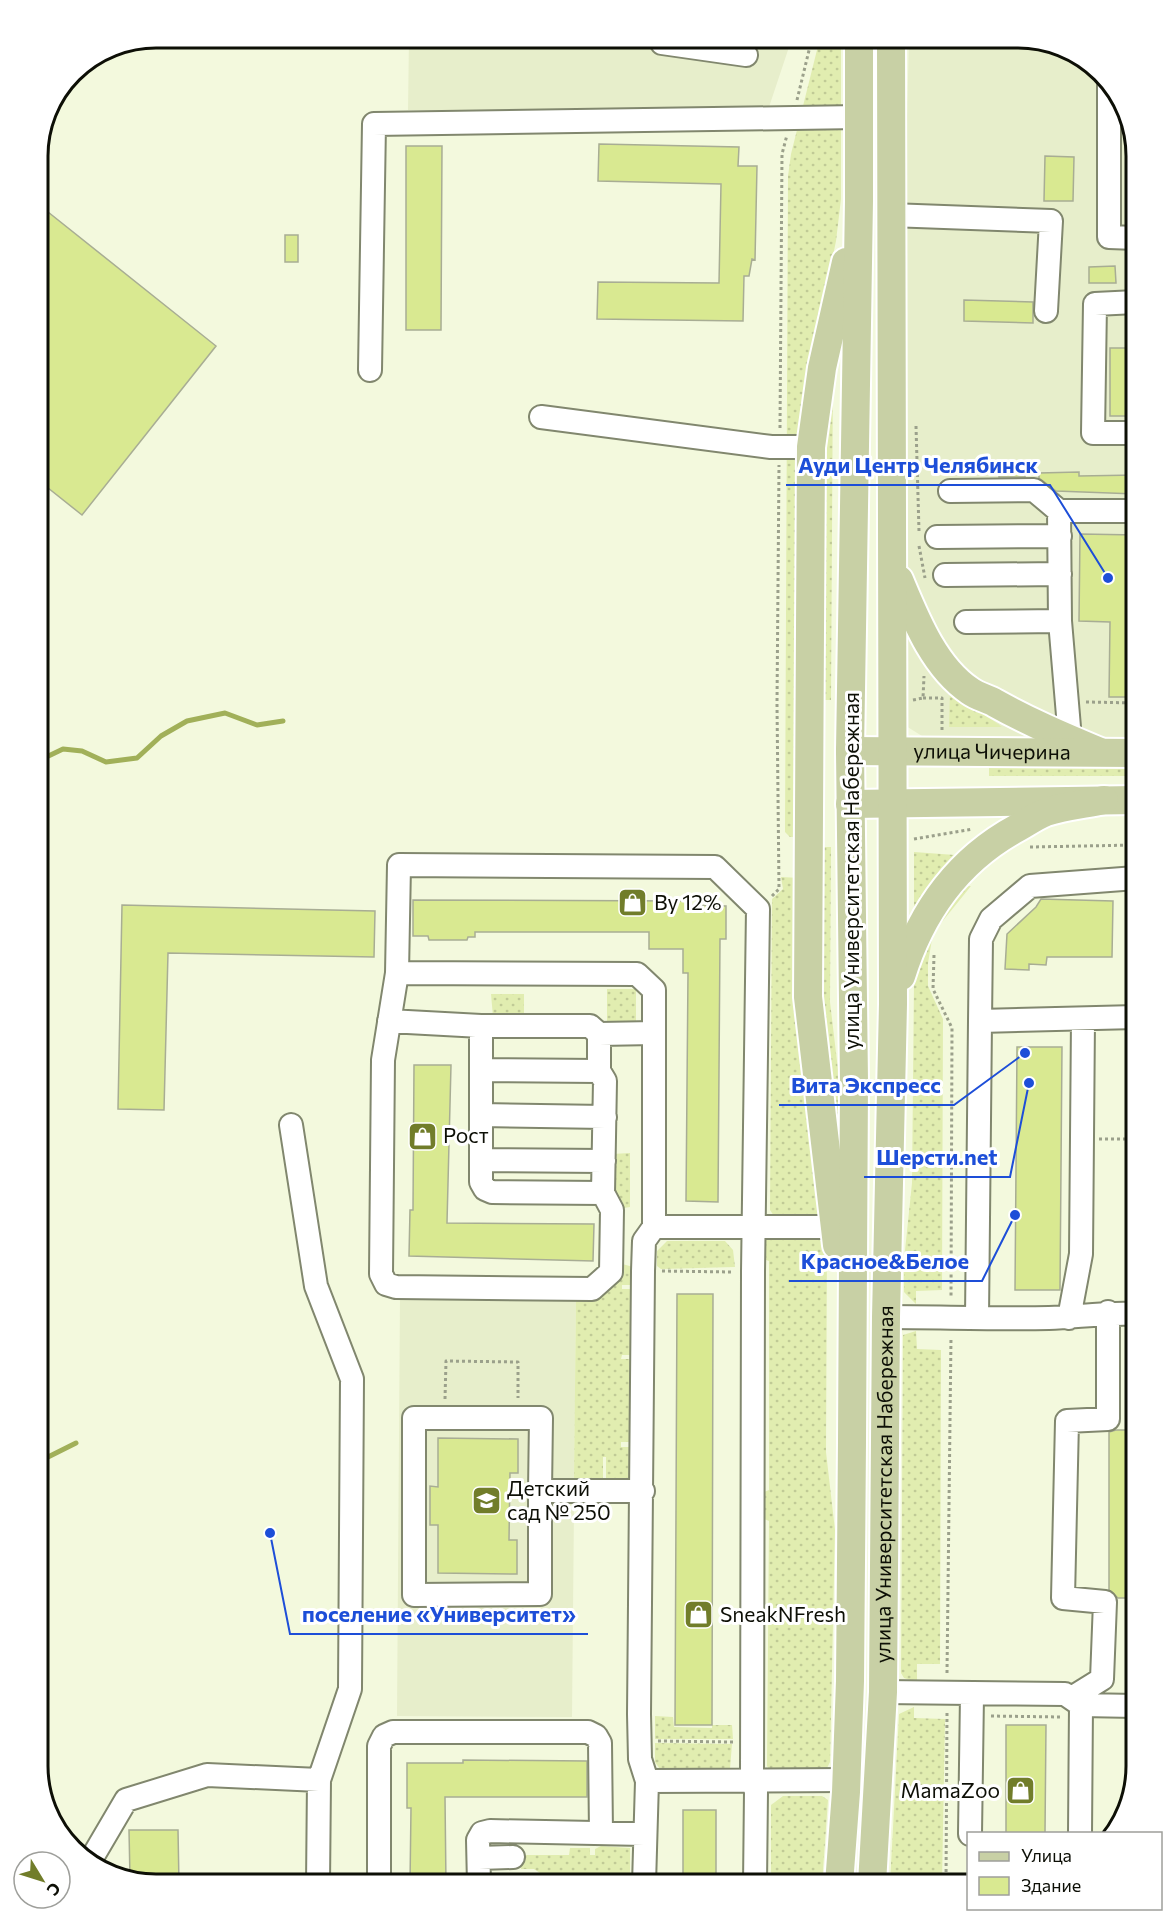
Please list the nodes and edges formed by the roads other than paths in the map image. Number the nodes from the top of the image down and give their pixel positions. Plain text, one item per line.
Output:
1 (697, 48) edge
2 (859, 48) edge
3 (891, 48) edge
4 (746, 55) dead end
5 (1109, 98) edge
6 (859, 117) junction
7 (859, 201) junction
8 (890, 215) junction
9 (1126, 238) edge
10 (1126, 303) edge
11 (1046, 311) dead end
12 (370, 370) dead end
13 (541, 417) dead end
14 (1126, 433) edge
15 (811, 447) junction
16 (950, 491) dead end
17 (1059, 511) junction
18 (1126, 511) edge
19 (1060, 536) junction
20 (937, 537) dead end
21 (894, 567) junction
22 (1060, 574) junction
23 (936, 581) road end
24 (1060, 621) junction
25 (966, 622) dead end
26 (1071, 740) junction
27 (850, 751) junction
28 (894, 752) junction
29 (1100, 752) junction
30 (1126, 753) edge
31 (1104, 800) junction
32 (1126, 800) edge
33 (850, 804) junction
34 (894, 804) junction
35 (1126, 879) edge
36 (397, 973) junction
37 (893, 1004) junction
38 (1126, 1017) edge
39 (1083, 1018) junction
40 (389, 1021) junction
41 (980, 1021) junction
42 (481, 1026) junction
43 (654, 1033) junction
44 (599, 1034) junction
45 (481, 1070) junction
46 (599, 1071) junction
47 (481, 1115) junction
48 (605, 1117) junction
49 (291, 1125) dead end
50 (481, 1160) junction
51 (604, 1161) junction
52 (603, 1193) junction
53 (654, 1227) junction
54 (836, 1227) junction
55 (754, 1228) junction
56 (1108, 1312) junction
57 (1126, 1313) edge
58 (886, 1317) junction
59 (977, 1318) junction
60 (1069, 1318) junction
61 (852, 1442) junction
62 (540, 1491) junction
63 (643, 1491) junction
64 (883, 1692) junction
65 (972, 1695) junction
66 (1077, 1701) junction
67 (1126, 1705) edge
68 (320, 1780) junction
69 (647, 1786) junction
70 (754, 1786) junction
71 (846, 1786) junction
72 (970, 1832) edge
73 (1080, 1832) edge
74 (601, 1833) junction
75 (644, 1834) junction
76 (94, 1854) edge
77 (513, 1857) dead end
78 (478, 1858) junction
79 (318, 1874) edge
80 (379, 1874) edge
81 (479, 1874) edge
82 (644, 1874) edge
83 (755, 1874) edge
84 (840, 1874) edge
85 (873, 1874) edge

1 - 4 lane
2 - 6 main road, улица Университетская Набережная
3 - 8 main road, улица Университетская Набережная
5 - 9 lane
6 - 7 main road, улица Университетская Набережная
6 - 12 lane
7 - 15 main road
7 - 27 main road, улица Университетская Набережная
8 - 11 lane
8 - 21 main road, улица Университетская Набережная
10 - 14 lane
13 - 15 lane
15 - 54 main road
16 - 17 lane
17 - 18 lane
17 - 19 lane
19 - 20 lane
19 - 22 lane
21 - 26 main road
21 - 28 main road, улица Университетская Набережная
22 - 23 lane
22 - 24 lane
24 - 25 lane
24 - 26 lane
26 - 29 main road
27 - 28 main road, улица Чичерина
27 - 33 main road, улица Университетская Набережная
28 - 29 main road, улица Чичерина
28 - 34 main road, улица Университетская Набережная
29 - 30 main road, улица Чичерина
31 - 32 main road
31 - 34 main road
31 - 37 main road
33 - 34 main road
33 - 61 main road, улица Университетская Набережная
34 - 37 main road, улица Университетская Набережная
35 - 41 lane
36 - 40 lane
36 - 43 lane
36 - 55 lane
37 - 58 main road, улица Университетская Набережная
38 - 39 lane
39 - 41 lane
39 - 60 lane
40 - 42 lane
40 - 52 lane
41 - 59 lane
42 - 44 lane
42 - 45 lane
43 - 44 lane
43 - 53 lane
44 - 46 lane
45 - 46 lane
45 - 47 lane
46 - 48 lane
47 - 48 lane
47 - 50 lane
48 - 51 lane
49 - 68 lane
50 - 51 lane
50 - 52 lane
51 - 52 lane
53 - 55 lane
53 - 63 lane
54 - 55 lane
54 - 61 main road
55 - 70 lane
56 - 57 lane
56 - 60 lane
56 - 66 lane
58 - 59 lane
58 - 64 main road, улица Университетская Набережная
59 - 60 lane
61 - 71 main road, улица Университетская Набережная
62 - 62 lane
62 - 63 lane
63 - 69 lane
64 - 65 lane
64 - 85 main road, улица Университетская Набережная
65 - 66 lane
65 - 72 lane
66 - 67 lane
66 - 73 lane
68 - 76 lane
68 - 79 lane
69 - 70 lane
69 - 75 lane
70 - 71 lane
70 - 83 lane
71 - 84 main road, улица Университетская Набережная
74 - 75 lane
74 - 78 lane
74 - 80 lane
75 - 82 lane
77 - 78 lane
78 - 81 lane

